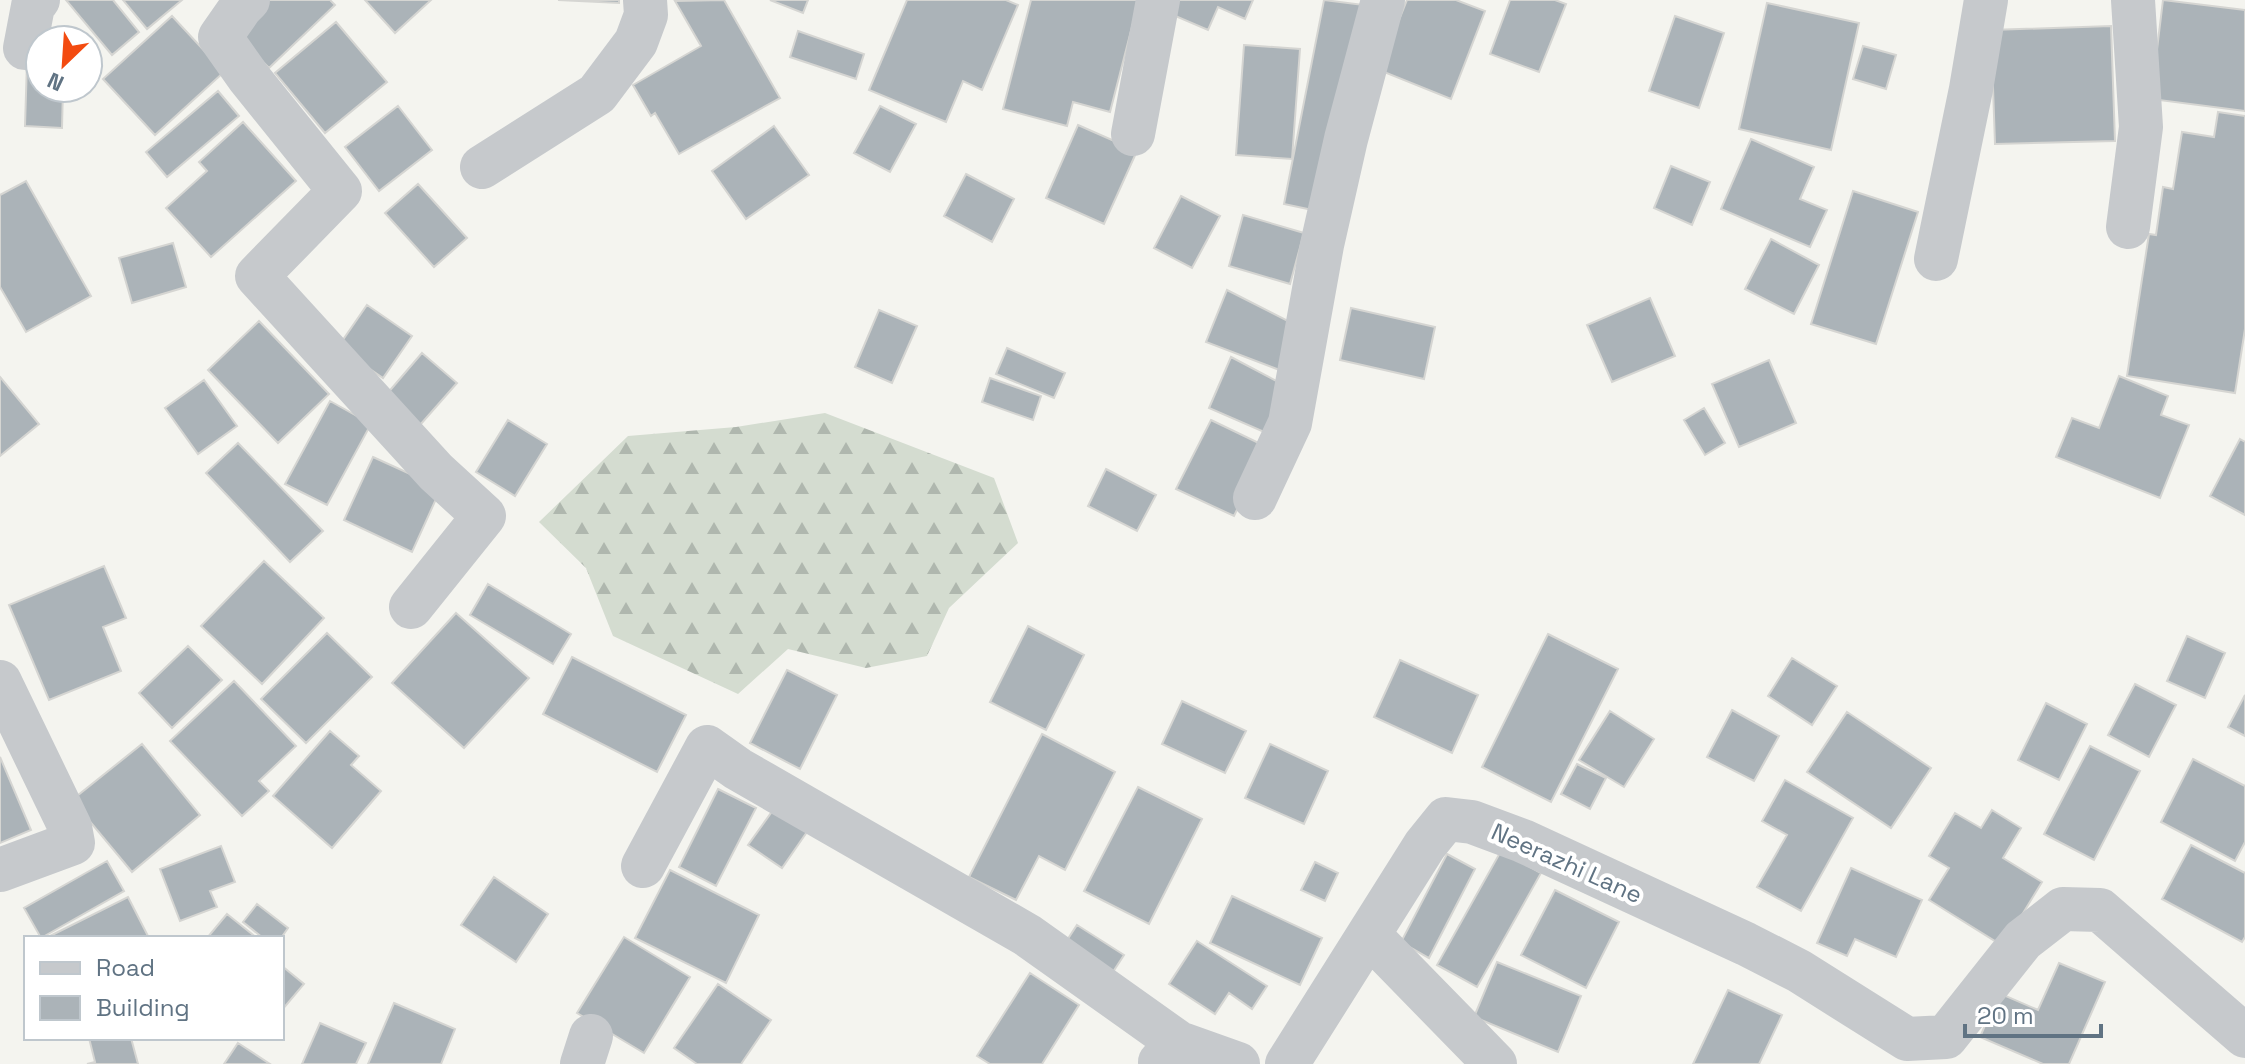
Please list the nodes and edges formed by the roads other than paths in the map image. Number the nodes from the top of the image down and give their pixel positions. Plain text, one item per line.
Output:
1 (38, 0) edge
2 (248, 0) edge
3 (645, 0) edge
4 (1158, 0) edge
5 (1383, 0) edge
6 (1986, 0) edge
7 (2133, 0) edge
8 (30, 24) edge
9 (1133, 134) dead end
10 (482, 167) dead end
11 (2128, 227) dead end
12 (1936, 259) dead end
13 (1255, 498) dead end
14 (411, 607) dead end
15 (0, 682) edge
16 (643, 866) dead end
17 (0, 870) edge
18 (1369, 935) junction
19 (2245, 1036) edge
20 (1168, 1054) edge
21 (1294, 1062) edge
22 (1238, 1064) edge
23 (1495, 1064) edge

1 - 8 street
2 - 14 street
3 - 10 street
4 - 9 street
5 - 13 street
6 - 12 street
7 - 11 street
15 - 17 street
16 - 20 street
18 - 19 street, Neerazhi Lane
18 - 21 street, Neerazhi Lane
18 - 23 street
20 - 22 street

